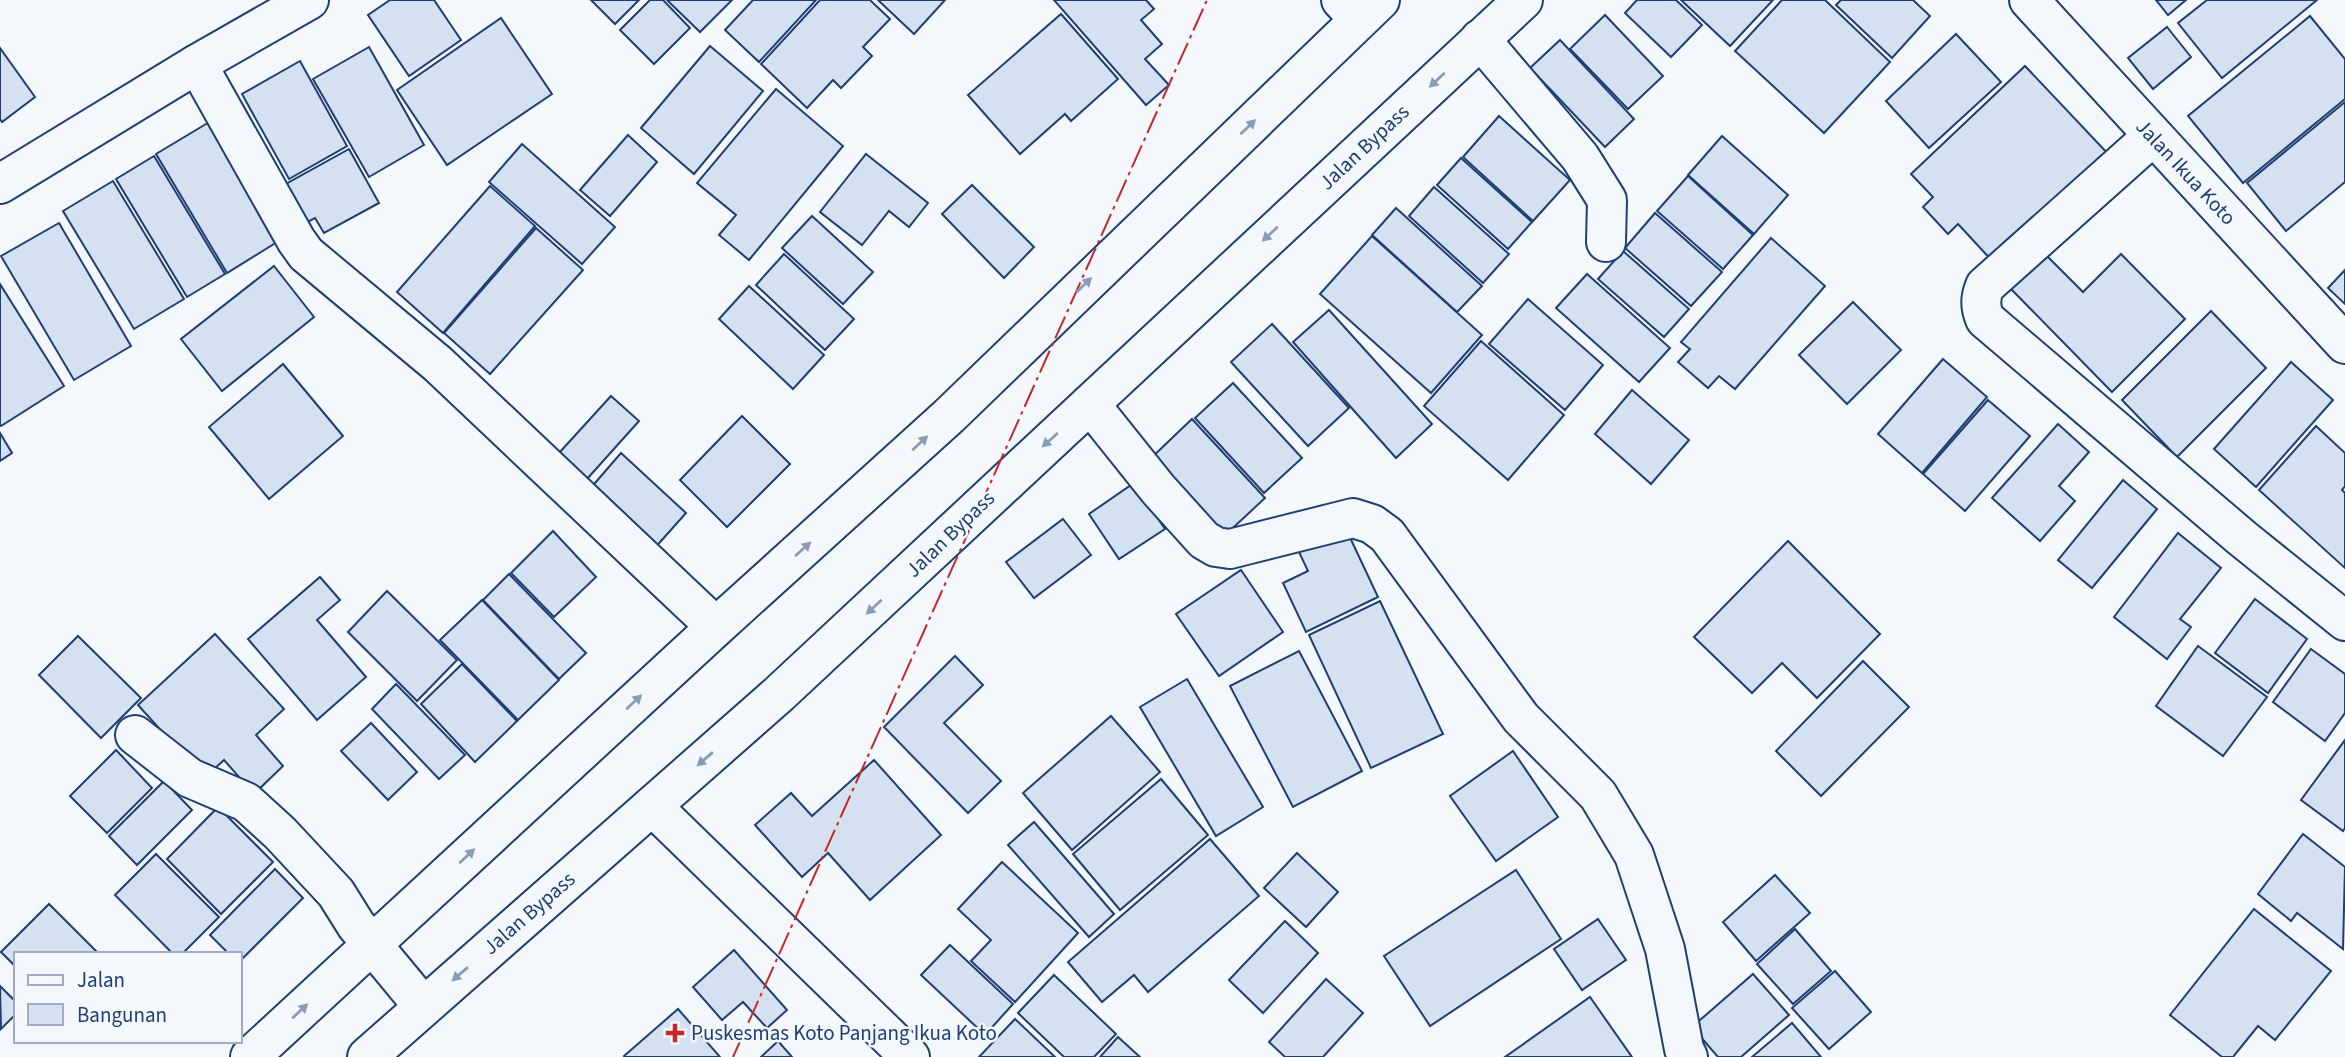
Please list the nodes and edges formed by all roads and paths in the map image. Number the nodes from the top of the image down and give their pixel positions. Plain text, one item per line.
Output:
1 (309, 0) edge
2 (1523, 0) edge
3 (2029, 0) edge
4 (1360, 6) edge
5 (1480, 39) junction
6 (197, 64) junction
7 (2152, 136) junction
8 (0, 184) edge
9 (1606, 242) dead end
10 (2345, 344) edge
11 (1090, 404) junction
12 (2345, 621) edge
13 (716, 627) junction
14 (135, 734) dead end
15 (652, 806) junction
16 (372, 944) junction
17 (423, 1006) junction
18 (250, 1057) edge
19 (367, 1057) edge
20 (910, 1057) edge
21 (1688, 1057) edge

1 - 6 main road
2 - 5 main road, Jalan Bypass
3 - 7 main road, Jalan Ikua Koto
13 -> 4 main road
5 - 9 main road
5 -> 11 main road, Jalan Bypass
6 - 8 main road
6 - 13 main road
7 - 10 main road, Jalan Ikua Koto
7 - 12 main road
11 -> 15 main road, Jalan Bypass
11 - 21 main road
16 -> 13 main road
14 - 16 main road
15 -> 17 main road, Jalan Bypass
15 - 20 main road
16 - 17 main road
18 -> 16 main road
17 - 19 main road, Jalan Bypass

